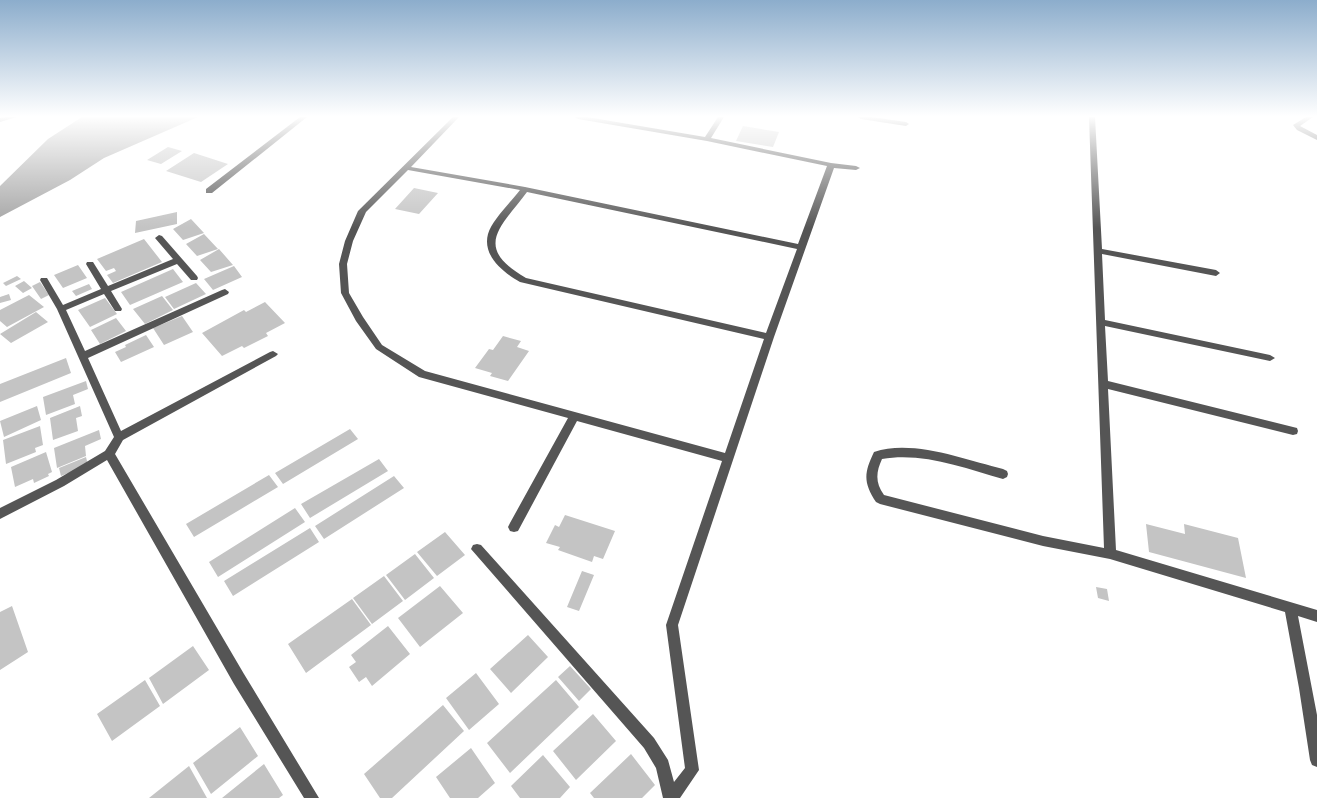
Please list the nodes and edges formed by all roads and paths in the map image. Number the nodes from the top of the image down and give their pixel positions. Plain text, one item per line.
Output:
1 (255, 154) edge
2 (419, 154) edge
3 (780, 154) edge
4 (1094, 154) edge
5 (831, 165) junction
6 (406, 168) junction
7 (856, 168) dead end
8 (525, 189) junction
9 (208, 191) dead end
10 (159, 238) dead end
11 (801, 248) junction
12 (1098, 251) junction
13 (178, 260) junction
14 (90, 264) dead end
15 (1216, 273) dead end
16 (194, 278) dead end
17 (44, 280) dead end
18 (107, 290) junction
19 (225, 292) dead end
20 (62, 309) junction
21 (118, 309) dead end
22 (1101, 322) junction
23 (769, 337) junction
24 (273, 354) dead end
25 (83, 356) junction
26 (1270, 358) dead end
27 (1103, 384) junction
28 (574, 416) junction
29 (1293, 432) dead end
30 (119, 437) junction
31 (109, 454) junction
32 (727, 458) junction
33 (1003, 474) dead end
34 (0, 514) edge
35 (514, 527) dead end
36 (477, 549) dead end
37 (1110, 554) junction
38 (1290, 608) junction
39 (1317, 616) edge
40 (1317, 760) edge
41 (312, 798) edge
42 (670, 798) edge

1 - 9 street
2 - 6 street
3 - 5 street
4 - 12 street
5 - 7 street
5 - 11 street
6 - 8 street
6 - 28 street
8 - 11 street
8 - 23 street
10 - 13 street
11 - 23 street
12 - 15 street
12 - 22 street
13 - 16 street
13 - 18 street
14 - 18 street
17 - 20 street
18 - 20 street
18 - 21 street
19 - 25 street
20 - 25 street
22 - 26 street
22 - 27 street
23 - 32 street
24 - 30 street
25 - 30 street
27 - 29 street
27 - 37 street
28 - 32 street
28 - 35 street
30 - 31 street
31 - 34 street
31 - 41 street
32 - 42 street
33 - 37 street
36 - 42 street
37 - 38 street
38 - 39 street
38 - 40 street

